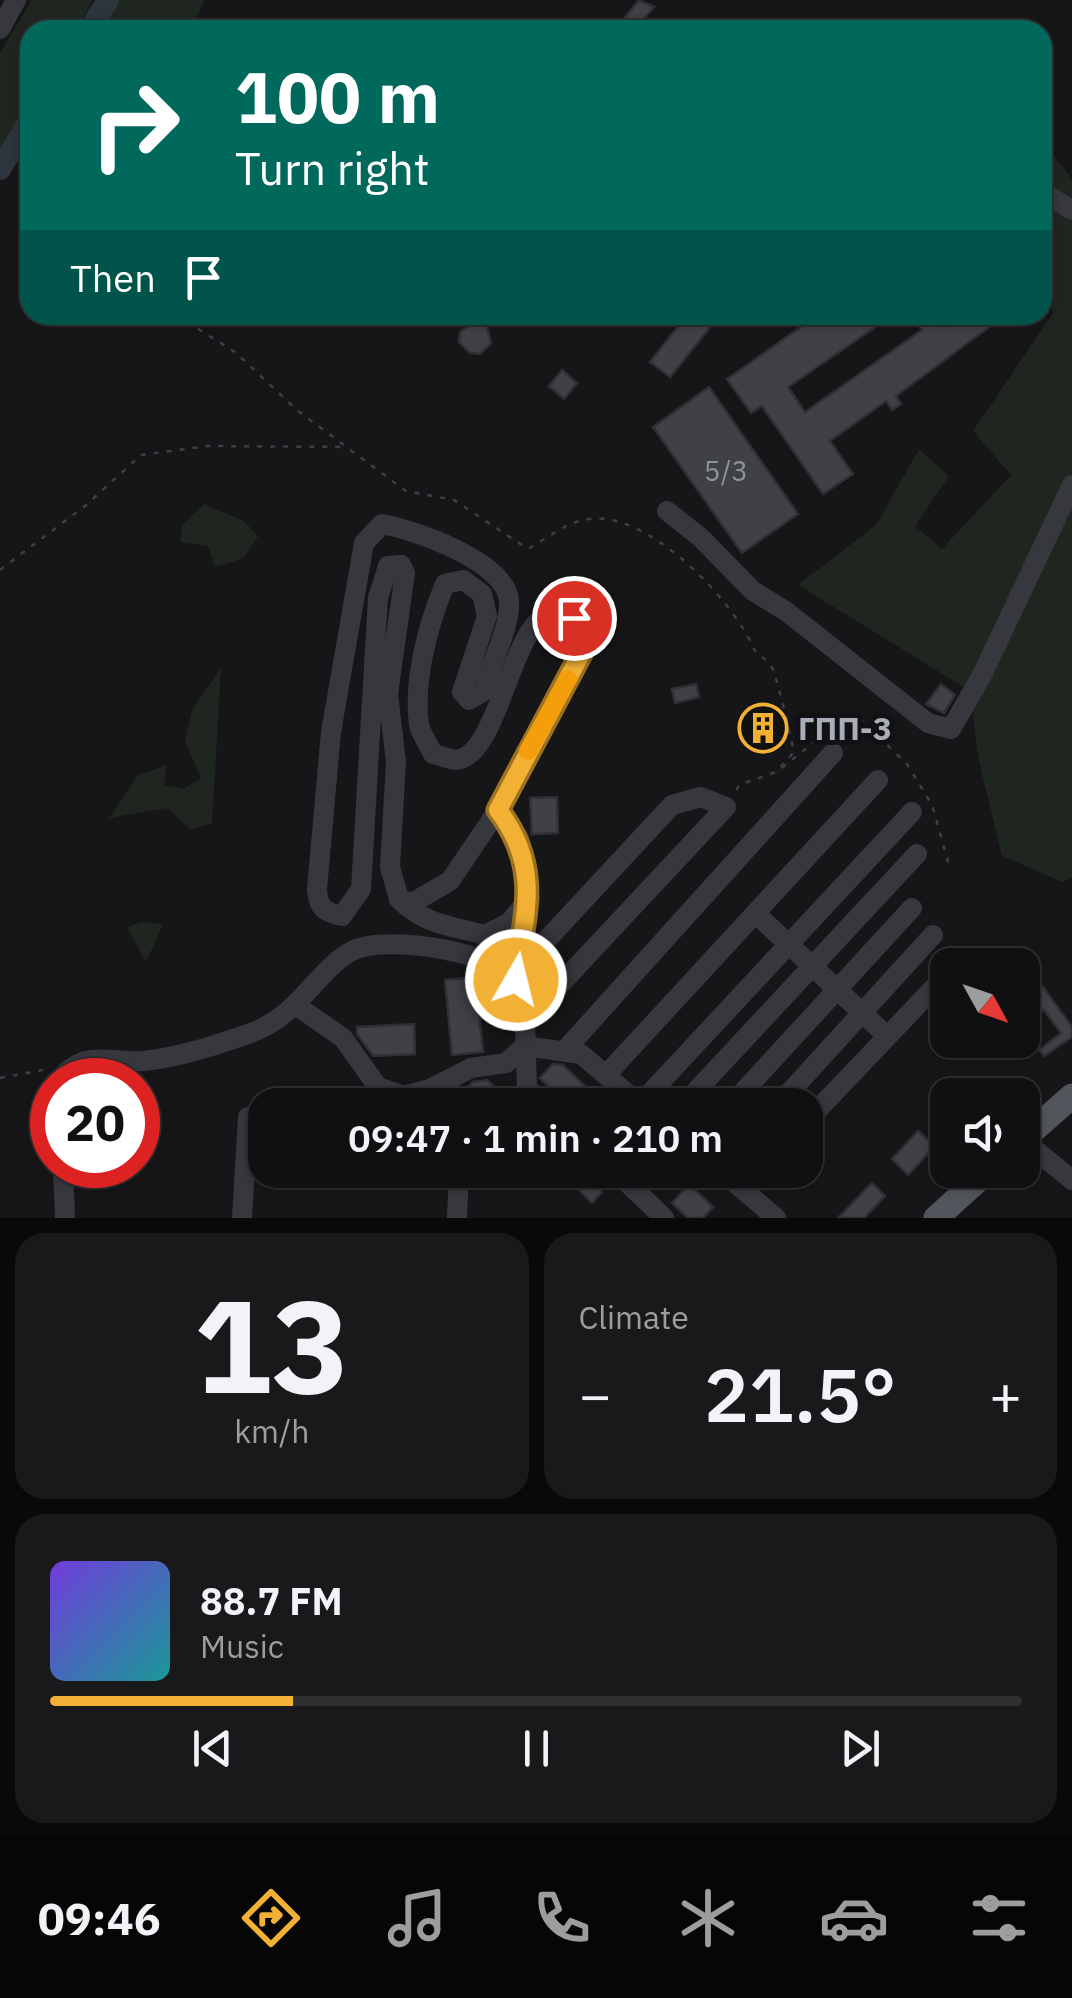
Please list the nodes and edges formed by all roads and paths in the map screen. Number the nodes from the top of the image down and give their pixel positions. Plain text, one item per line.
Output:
1 (16, 0) edge
2 (0, 29) edge
3 (192, 325) edge
4 (350, 447) junction
5 (1072, 486) edge
6 (667, 510) dead end
7 (0, 570) edge
8 (833, 753) dead end
9 (878, 780) dead end
10 (726, 807) junction
11 (498, 810) junction
12 (912, 812) dead end
13 (917, 854) dead end
14 (398, 899) junction
15 (530, 899) junction
16 (912, 908) dead end
17 (756, 912) junction
18 (933, 936) dead end
19 (787, 942) junction
20 (812, 967) junction
21 (516, 980) junction
22 (836, 988) junction
23 (930, 992) edge
24 (298, 1006) junction
25 (863, 1015) junction
26 (524, 1022) junction
27 (887, 1036) junction
28 (525, 1046) junction
29 (566, 1048) junction
30 (160, 1058) edge
31 (606, 1075) junction
32 (30, 1076) edge
33 (0, 1078) edge
34 (527, 1088) edge
35 (621, 1088) edge
36 (656, 1088) edge
37 (700, 1088) edge
38 (746, 1088) edge
39 (794, 1088) edge
40 (1072, 1096) edge
41 (823, 1104) edge
42 (248, 1118) edge
43 (1040, 1125) edge
44 (1040, 1154) edge
45 (1072, 1180) edge
46 (64, 1188) edge
47 (458, 1188) edge
48 (633, 1188) edge
49 (969, 1188) edge
50 (743, 1189) edge
51 (65, 1218) edge
52 (242, 1218) edge
53 (457, 1218) edge
54 (664, 1218) edge
55 (776, 1218) edge
56 (936, 1218) edge

1 - 2 street
3 - 4 path
4 - 7 path
4 - 10 path
5 - 6 street
8 - 29 street
9 - 17 street
10 - 21 street
10 - 26 street
11 - 14 street
11 - 14 street
11 - 15 street
12 - 19 street
13 - 20 street
14 - 15 street
15 - 21 street
16 - 22 street
17 - 19 street
17 - 31 street
18 - 25 street
19 - 20 street
19 - 36 street
20 - 22 street
20 - 37 street
21 - 24 street
21 - 26 street
22 - 25 street
22 - 38 street
23 - 27 street
24 - 28 street
24 - 30 street
25 - 27 street
25 - 39 street
26 - 28 street
27 - 41 street
28 - 29 street
28 - 34 street
29 - 31 street
31 - 35 street
32 - 33 path
40 - 43 main road
42 - 52 street
44 - 45 street
46 - 51 street
47 - 53 street
48 - 54 street
49 - 56 main road
50 - 55 street

